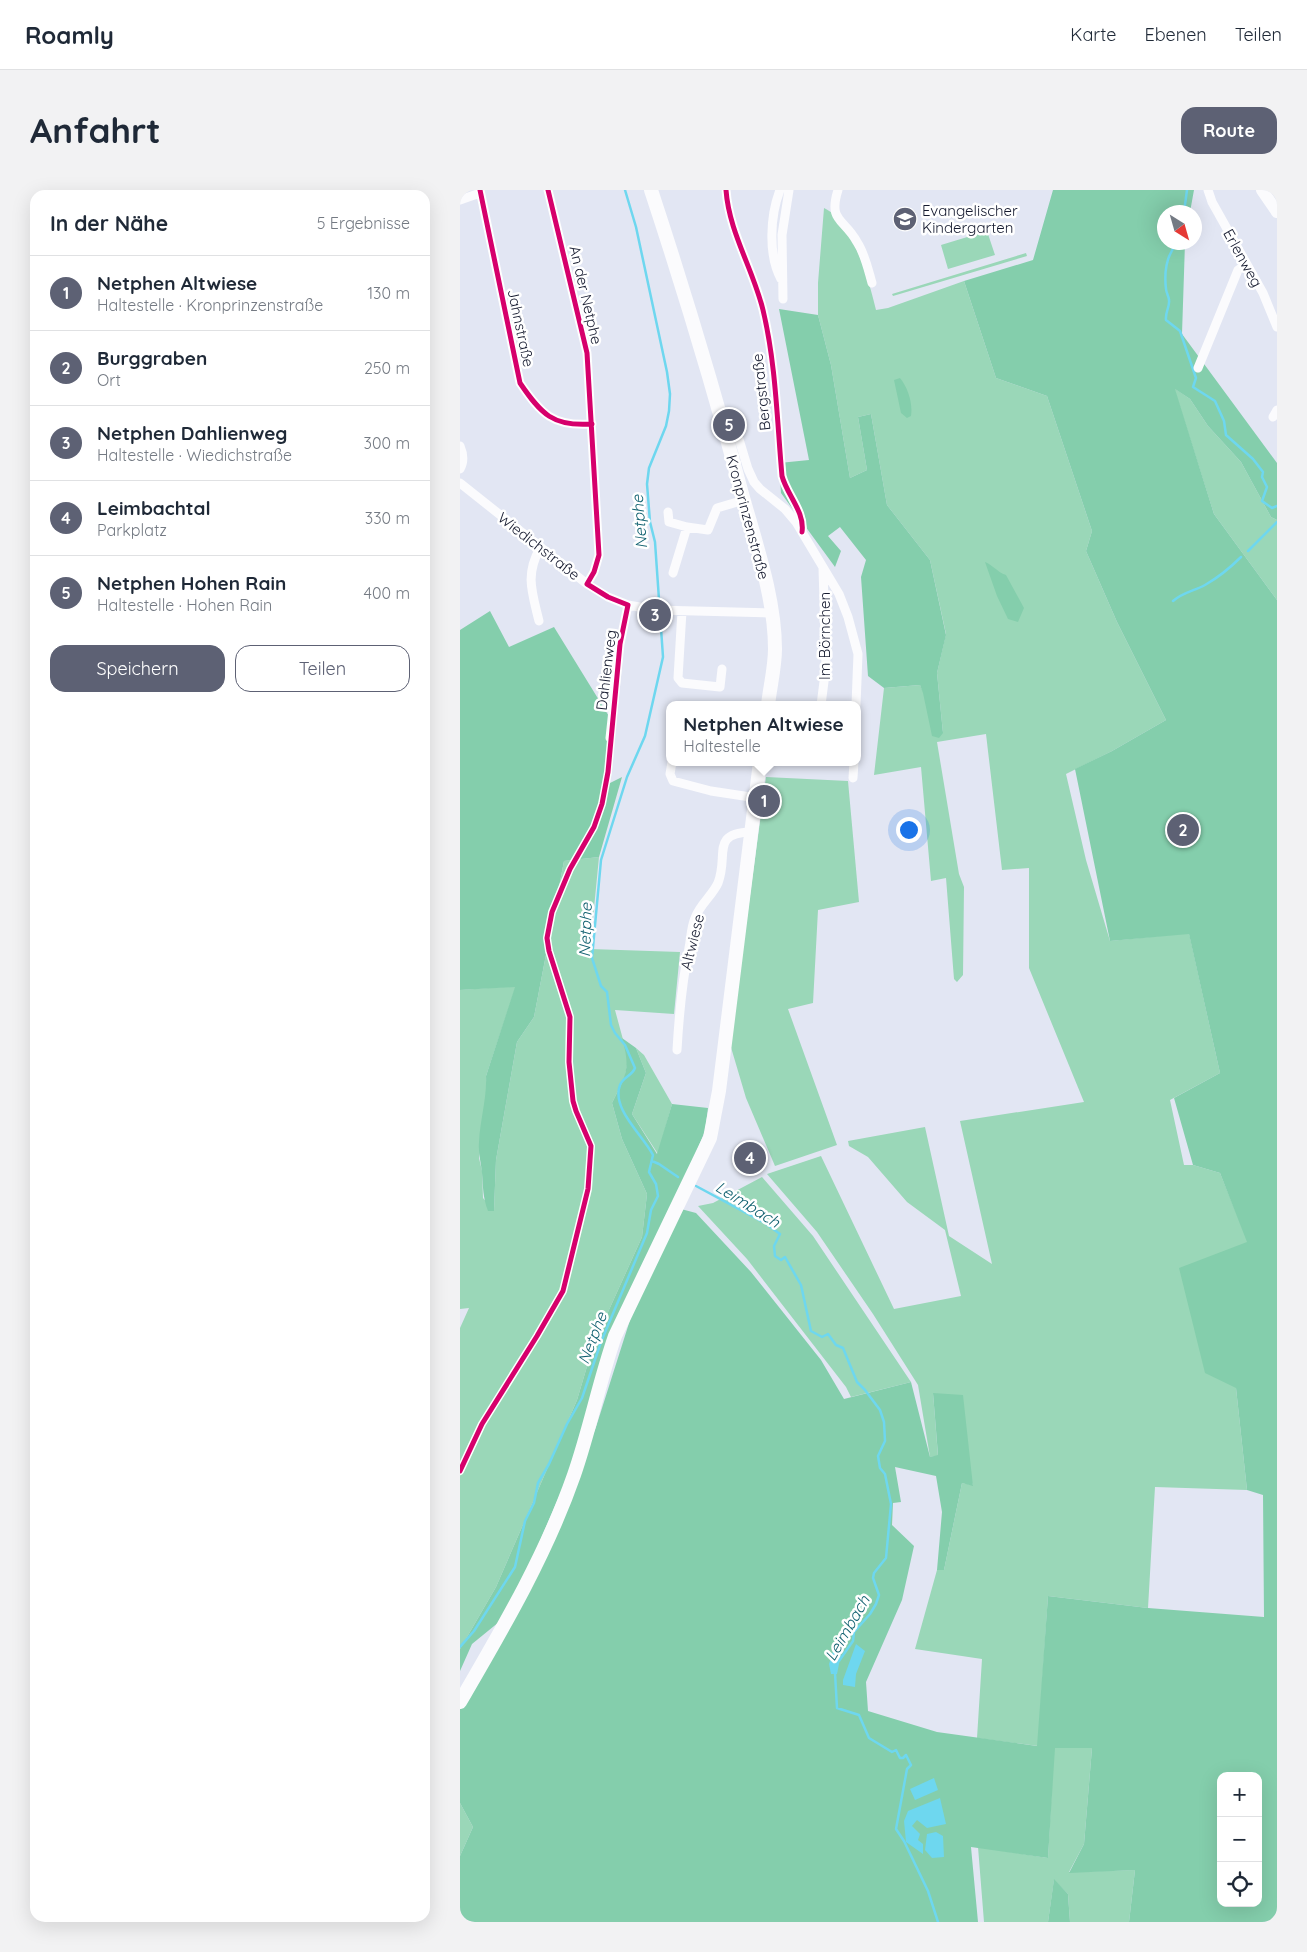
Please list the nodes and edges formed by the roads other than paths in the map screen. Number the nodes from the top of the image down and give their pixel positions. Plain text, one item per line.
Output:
1 (548, 190) edge
2 (651, 190) edge
3 (726, 190) edge
4 (780, 190) edge
5 (789, 190) edge
6 (838, 190) edge
7 (1208, 190) edge
8 (1262, 190) edge
9 (480, 192) edge
10 (460, 200) edge
11 (1277, 212) edge
12 (1246, 264) junction
13 (872, 283) dead end
14 (784, 284) junction
15 (783, 299) dead end
16 (1277, 327) edge
17 (1198, 368) dead end
18 (720, 412) junction
19 (592, 424) junction
20 (460, 446) edge
21 (460, 469) edge
22 (460, 483) edge
23 (744, 500) junction
24 (668, 512) dead end
25 (687, 527) junction
26 (802, 532) junction
27 (540, 548) junction
28 (823, 566) junction
29 (673, 573) dead end
30 (587, 584) junction
31 (628, 605) junction
32 (682, 611) junction
33 (772, 613) junction
34 (539, 621) dead end
35 (722, 669) dead end
36 (768, 701) edge
37 (822, 701) edge
38 (856, 701) edge
39 (610, 738) dead end
40 (671, 766) edge
41 (760, 766) edge
42 (854, 766) edge
43 (853, 778) dead end
44 (757, 798) junction
45 (751, 832) junction
46 (677, 1050) dead end
47 (460, 1702) edge

1 - 19 street, An der Netphe
2 - 18 main road, Kronprinzenstraße
3 - 26 street, Bergstraße
4 - 14 street
5 - 14 street
6 - 13 street
7 - 12 street, Erlenweg
8 - 11 main road
9 - 10 street
9 - 19 street, Jahnstraße
12 - 16 street, Erlenweg
12 - 17 street
14 - 15 street
18 - 23 main road, Kronprinzenstraße
18 - 26 street
19 - 30 street, An der Netphe
20 - 21 street
22 - 27 street, Wiedichstraße
23 - 25 street
23 - 33 main road, Kronprinzenstraße
24 - 25 street
25 - 29 street
26 - 28 street
27 - 30 street, Wiedichstraße
27 - 34 street
28 - 37 street, Im Börnchen
28 - 38 street
30 - 31 street, Wiedichstraße
31 - 32 street, Wiedichstraße
31 - 39 street, Dahlienweg
32 - 33 street, Wiedichstraße
32 - 35 street
33 - 36 main road, Kronprinzenstraße
40 - 44 street
41 - 44 main road
42 - 43 street
44 - 45 main road
45 - 46 street, Altwiese
45 - 47 main road

